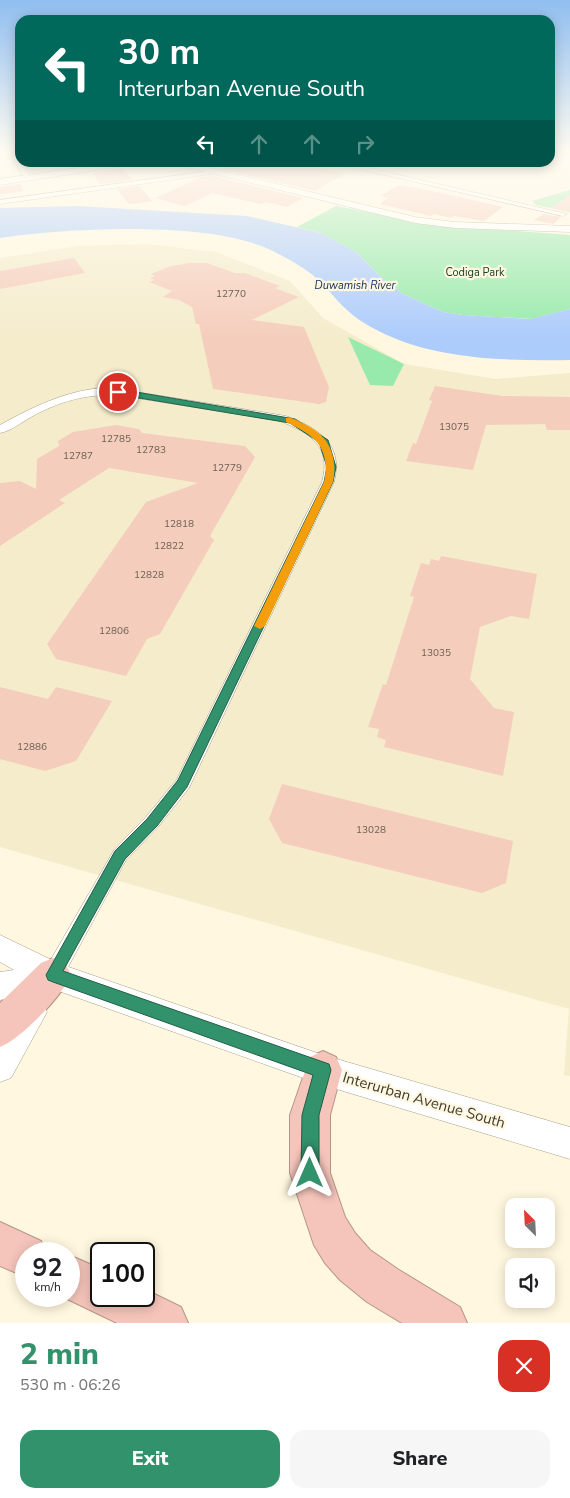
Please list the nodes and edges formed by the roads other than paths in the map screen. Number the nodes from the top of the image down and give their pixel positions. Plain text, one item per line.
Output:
1 (393, 215) edge
2 (565, 229) edge
3 (0, 430) edge
4 (0, 948) edge
5 (53, 975) junction
6 (0, 986) edge
7 (0, 1029) edge
8 (0, 1067) edge
9 (323, 1070) junction
10 (570, 1143) edge
11 (0, 1243) edge
12 (15, 1250) edge
13 (132, 1307) edge
14 (165, 1323) edge
15 (444, 1323) edge

1 - 2 street
3 - 5 street
4 - 5 street, Interurban Avenue South
5 - 6 street
5 - 7 highway
5 - 8 street
5 - 9 street, Interurban Avenue South
9 - 10 street, Interurban Avenue South
9 - 15 highway
11 - 12 highway
13 - 14 highway

